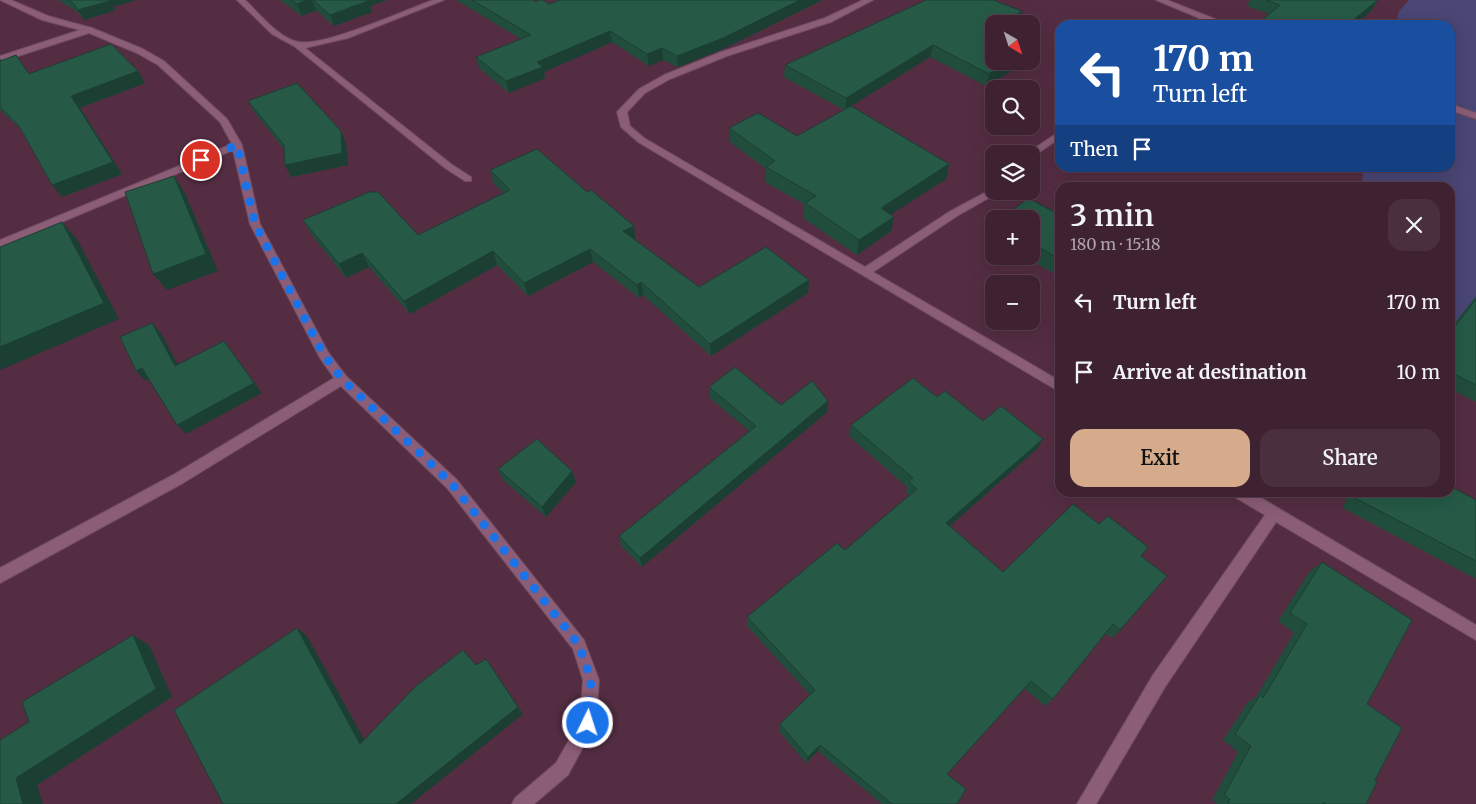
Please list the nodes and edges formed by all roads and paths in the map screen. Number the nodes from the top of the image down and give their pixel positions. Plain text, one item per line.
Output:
1 (7, 0) edge
2 (241, 0) edge
3 (440, 0) edge
4 (869, 0) edge
5 (1160, 0) edge
6 (1204, 17) junction
7 (1202, 20) edge
8 (1212, 20) edge
9 (89, 30) junction
10 (298, 46) junction
11 (0, 59) edge
12 (1455, 109) edge
13 (1476, 116) edge
14 (1055, 137) edge
15 (237, 145) junction
16 (1040, 148) edge
17 (468, 179) dead end
18 (985, 197) edge
19 (0, 244) edge
20 (865, 272) junction
21 (342, 379) junction
22 (1055, 384) edge
23 (1246, 497) edge
24 (1274, 514) junction
25 (0, 576) edge
26 (1476, 633) edge
27 (521, 804) edge
28 (1086, 804) edge

1 - 9 street
2 - 10 street
3 - 10 street
4 - 20 street
5 - 6 street
6 - 7 street
6 - 8 street
9 - 11 street
9 - 15 street
10 - 17 street
12 - 13 street
14 - 16 street
15 - 19 street
15 - 21 street
18 - 20 street
20 - 22 street
21 - 25 street
21 - 27 street
23 - 24 street
24 - 26 street
24 - 28 street

